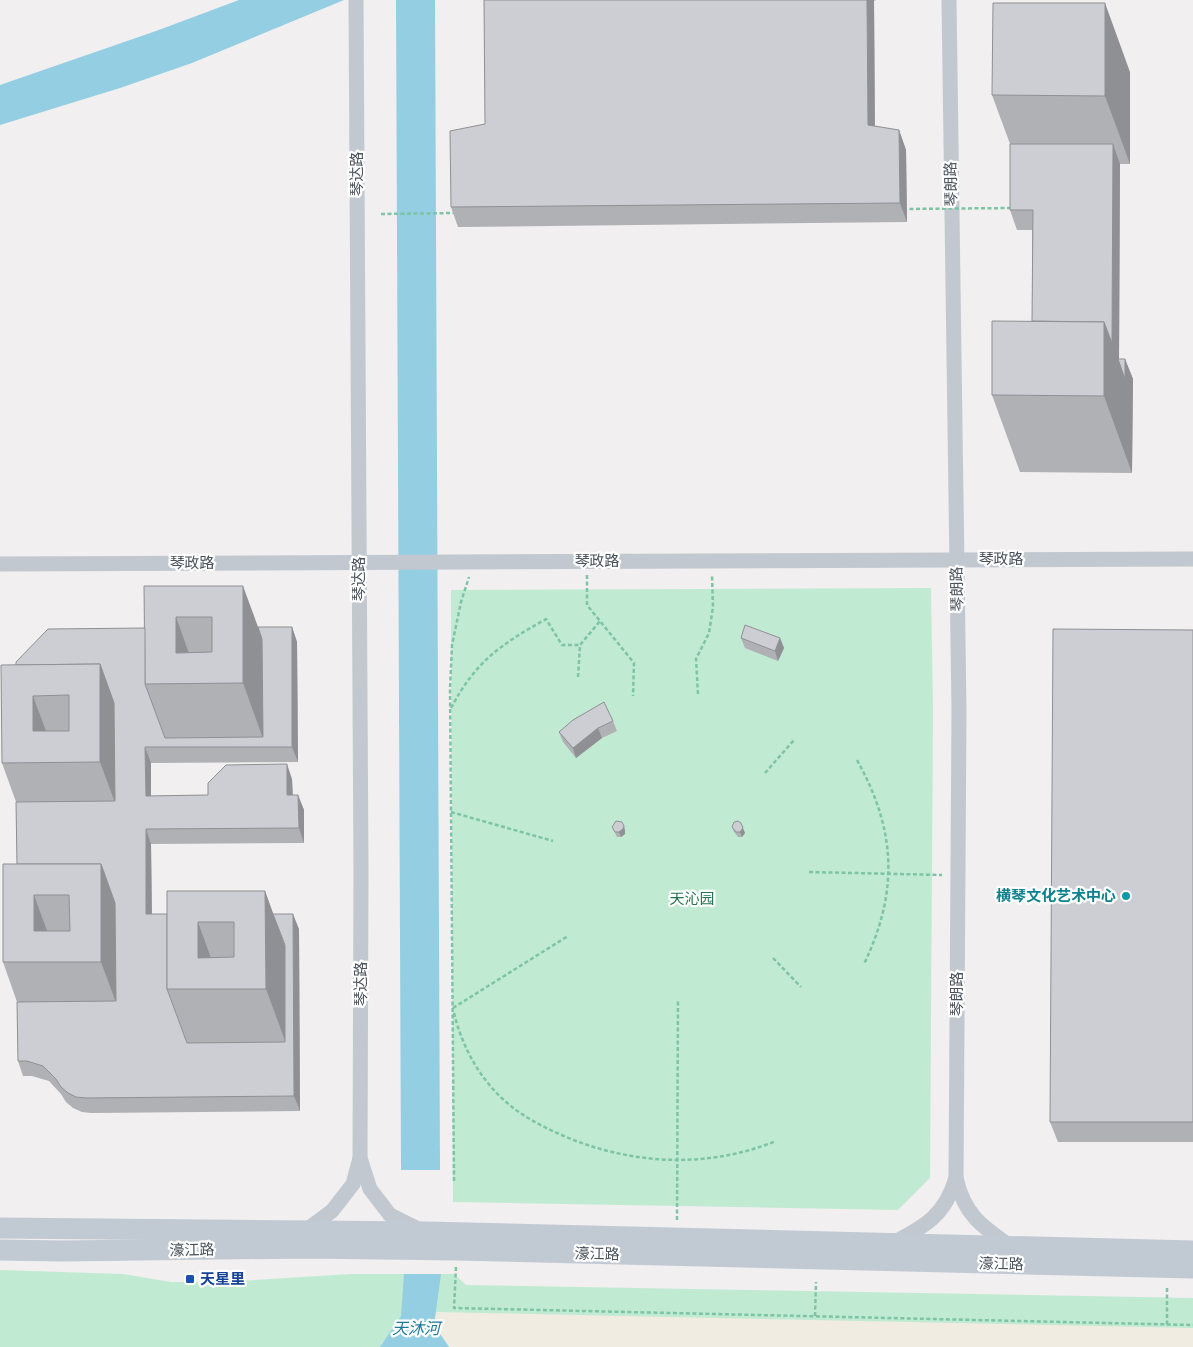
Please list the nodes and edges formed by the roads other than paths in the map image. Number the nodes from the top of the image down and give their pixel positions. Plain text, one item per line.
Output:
1 (949, 0) edge
2 (356, 4) edge
3 (1193, 558) edge
4 (957, 560) junction
5 (359, 562) junction
6 (0, 564) edge
7 (360, 1158) junction
8 (956, 1178) junction
9 (0, 1228) edge
10 (305, 1231) junction
11 (426, 1232) junction
12 (891, 1244) junction
13 (1011, 1247) junction
14 (0, 1250) edge
15 (1193, 1251) edge
16 (1193, 1268) edge

1 - 4 street, 琴朗路
2 - 5 street, 琴达路
3 - 4 street, 琴政路
4 - 5 street, 琴政路
4 - 8 street, 琴朗路
5 - 6 street, 琴政路
5 - 7 street, 琴达路
7 - 10 street
7 - 11 street
8 - 12 street
8 - 13 street
9 - 10 main road, 濠江路
10 - 11 main road, 濠江路
11 - 12 main road, 濠江路
12 - 13 main road, 濠江路
13 - 15 main road, 濠江路
14 - 16 main road, 濠江路

